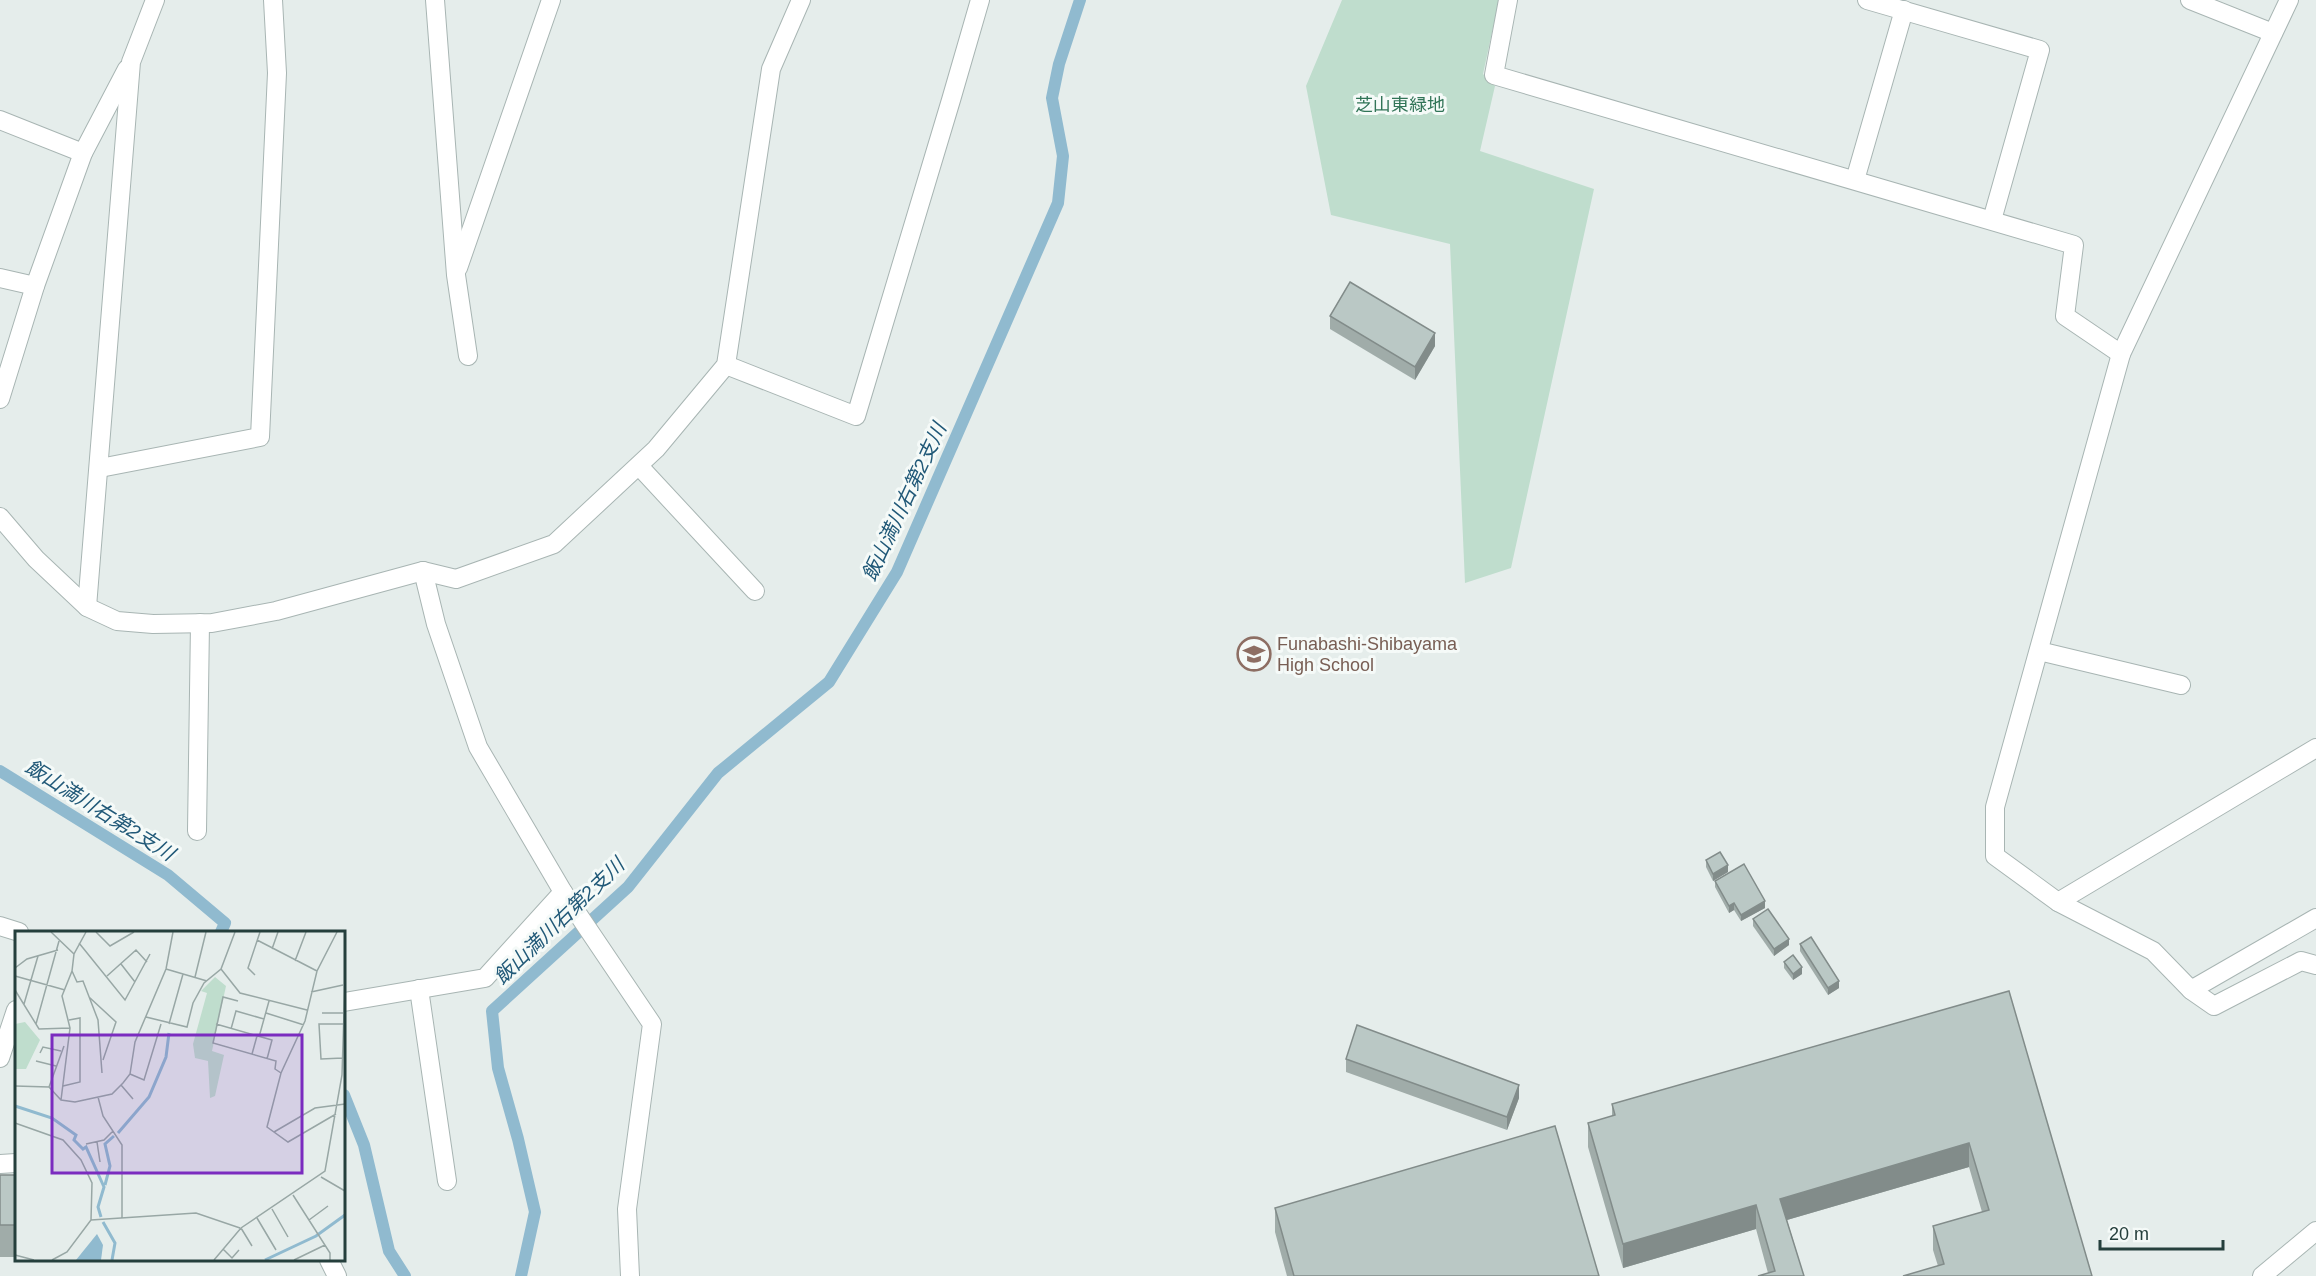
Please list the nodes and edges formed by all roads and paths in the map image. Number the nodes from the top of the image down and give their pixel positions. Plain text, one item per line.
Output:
1 (155, 0) edge
2 (273, 0) edge
3 (435, 0) edge
4 (551, 0) edge
5 (801, 0) edge
6 (980, 0) edge
7 (1508, 0) edge
8 (1867, 0) edge
9 (2190, 0) edge
10 (2289, 0) edge
11 (1926, 8) edge
12 (1904, 10) junction
13 (2273, 33) junction
14 (131, 62) junction
15 (0, 120) edge
16 (83, 153) junction
17 (1855, 180) junction
18 (1992, 220) junction
19 (456, 275) junction
20 (0, 278) edge
21 (35, 286) junction
22 (2121, 354) junction
23 (468, 356) dead end
24 (726, 365) junction
25 (0, 399) edge
26 (639, 466) junction
27 (100, 468) junction
28 (0, 517) edge
29 (423, 571) junction
30 (755, 591) dead end
31 (87, 607) junction
32 (200, 623) junction
33 (2039, 651) junction
34 (2181, 685) dead end
35 (2316, 748) edge
36 (196, 831) dead end
37 (563, 892) junction
38 (2058, 902) junction
39 (2316, 918) edge
40 (0, 926) edge
41 (15, 932) edge
42 (2316, 965) edge
43 (419, 989) junction
44 (2191, 990) junction
45 (345, 1002) edge
46 (15, 1013) edge
47 (0, 1058) edge
48 (15, 1163) edge
49 (0, 1164) edge
50 (447, 1181) dead end
51 (2316, 1231) edge
52 (330, 1261) edge
53 (337, 1276) edge
54 (630, 1276) edge
55 (2262, 1276) edge

1 - 14 street
2 - 27 street
3 - 19 street
4 - 19 street
5 - 24 street
6 - 24 street
7 - 17 street
8 - 12 street
9 - 13 street
10 - 13 street
11 - 12 street
11 - 18 street
12 - 17 street
13 - 22 street
14 - 16 street
14 - 27 street
15 - 16 street
16 - 21 street
17 - 18 street
18 - 22 street
19 - 23 street
20 - 21 street
21 - 25 street
22 - 33 street
24 - 26 street
26 - 29 street
26 - 30 street
27 - 31 street
28 - 31 street
29 - 32 street
29 - 37 street
31 - 32 street
32 - 36 street
33 - 34 street
33 - 38 street
35 - 38 street
37 - 43 street
37 - 54 street
38 - 44 street
39 - 44 street
40 - 41 street
42 - 44 street
43 - 45 street
43 - 50 street
46 - 47 street
48 - 49 street
51 - 55 street
52 - 53 street

